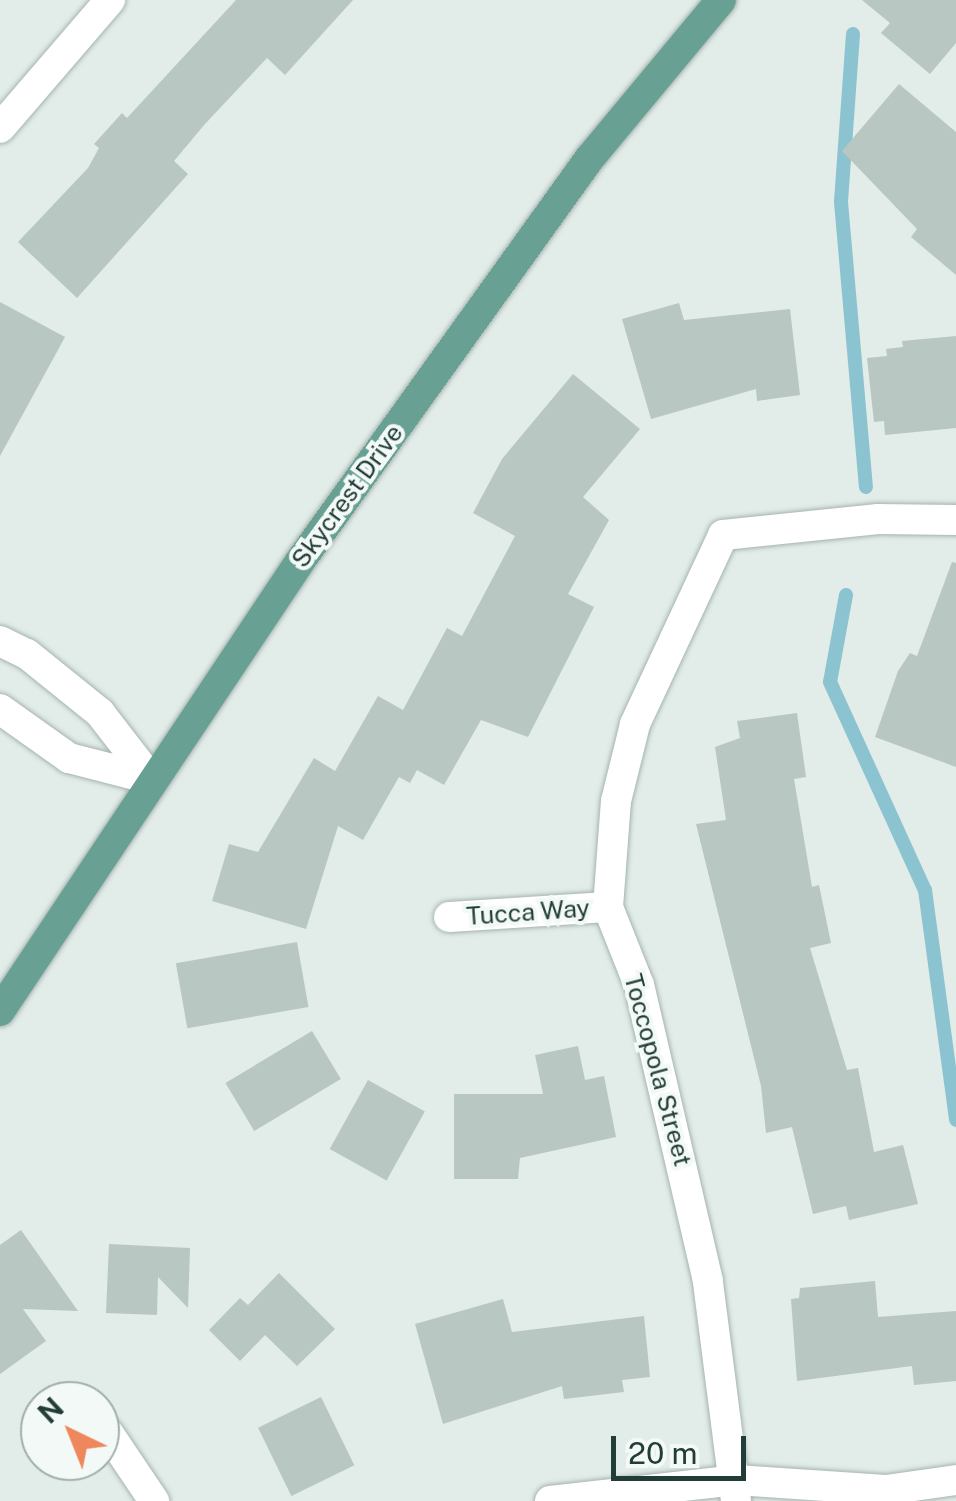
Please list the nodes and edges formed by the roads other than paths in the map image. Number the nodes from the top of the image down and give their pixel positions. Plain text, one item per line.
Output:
1 (110, 0) edge
2 (721, 0) edge
3 (0, 128) edge
4 (956, 520) edge
5 (0, 641) edge
6 (0, 709) edge
7 (150, 779) junction
8 (608, 907) junction
9 (449, 917) dead end
10 (0, 1012) edge
11 (120, 1450) edge
12 (956, 1480) edge
13 (736, 1490) edge
14 (154, 1501) edge
15 (550, 1501) edge

1 - 3 street
2 - 7 main road, Skycrest Drive
4 - 8 street, Toccopola Street
5 - 7 street
6 - 7 street
7 - 10 main road, Skycrest Drive
8 - 9 street, Tucca Way
8 - 13 street, Toccopola Street
11 - 14 street
12 - 13 street
13 - 15 street

